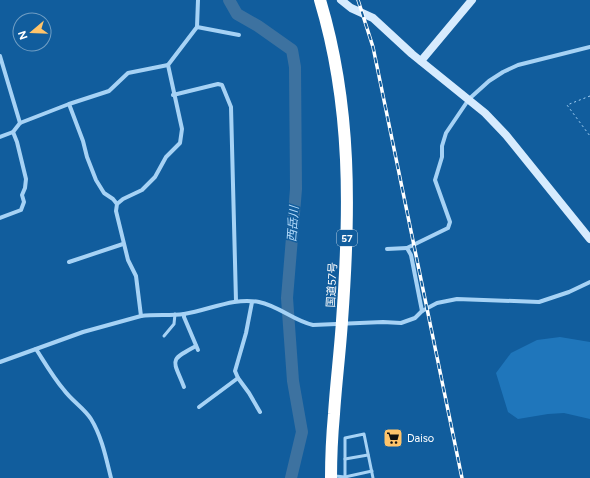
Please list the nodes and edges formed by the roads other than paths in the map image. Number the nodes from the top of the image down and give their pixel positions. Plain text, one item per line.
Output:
1 (198, 0) edge
2 (320, 0) edge
3 (341, 0) edge
4 (472, 0) edge
5 (197, 28) junction
6 (239, 34) dead end
7 (590, 47) edge
8 (0, 56) edge
9 (421, 61) junction
10 (168, 65) junction
11 (173, 95) junction
12 (469, 99) junction
13 (69, 104) junction
14 (20, 123) junction
15 (13, 132) junction
16 (0, 137) edge
17 (117, 204) junction
18 (0, 218) edge
19 (590, 239) edge
20 (123, 244) junction
21 (407, 248) junction
22 (387, 249) dead end
23 (69, 262) dead end
24 (590, 282) edge
25 (236, 301) junction
26 (252, 302) junction
27 (422, 311) junction
28 (175, 314) junction
29 (184, 314) junction
30 (141, 316) junction
31 (342, 323) junction
32 (164, 336) dead end
33 (36, 349) junction
34 (0, 362) edge
35 (238, 378) junction
36 (184, 387) dead end
37 (200, 407) dead end
38 (260, 412) dead end
39 (368, 455) junction
40 (345, 460) junction
41 (372, 471) junction
42 (331, 477) edge
43 (112, 478) edge
44 (345, 478) edge
45 (373, 478) edge

1 - 5 street
2 - 31 highway, 国道57号 / 57
3 - 9 street
4 - 9 street
5 - 6 street
5 - 10 street
7 - 12 street
8 - 14 street
9 - 12 street
10 - 11 street
10 - 13 street
11 - 17 street
11 - 25 street
12 - 19 street
12 - 21 street
13 - 14 street
13 - 17 street
14 - 15 street
15 - 16 street
15 - 18 street
17 - 20 street
20 - 23 street
20 - 30 street
21 - 22 street
21 - 27 street
24 - 27 street
25 - 26 street
25 - 29 street
26 - 31 street
26 - 35 street
27 - 31 street
28 - 29 street
28 - 30 street
28 - 32 lane
29 - 36 street
30 - 33 street
31 - 42 highway, 国道57号 / 57
33 - 34 street
33 - 43 street
35 - 37 street
35 - 38 street
39 - 40 lane
39 - 40 lane
39 - 41 lane
40 - 44 lane
41 - 44 lane
41 - 45 lane
42 - 44 lane

